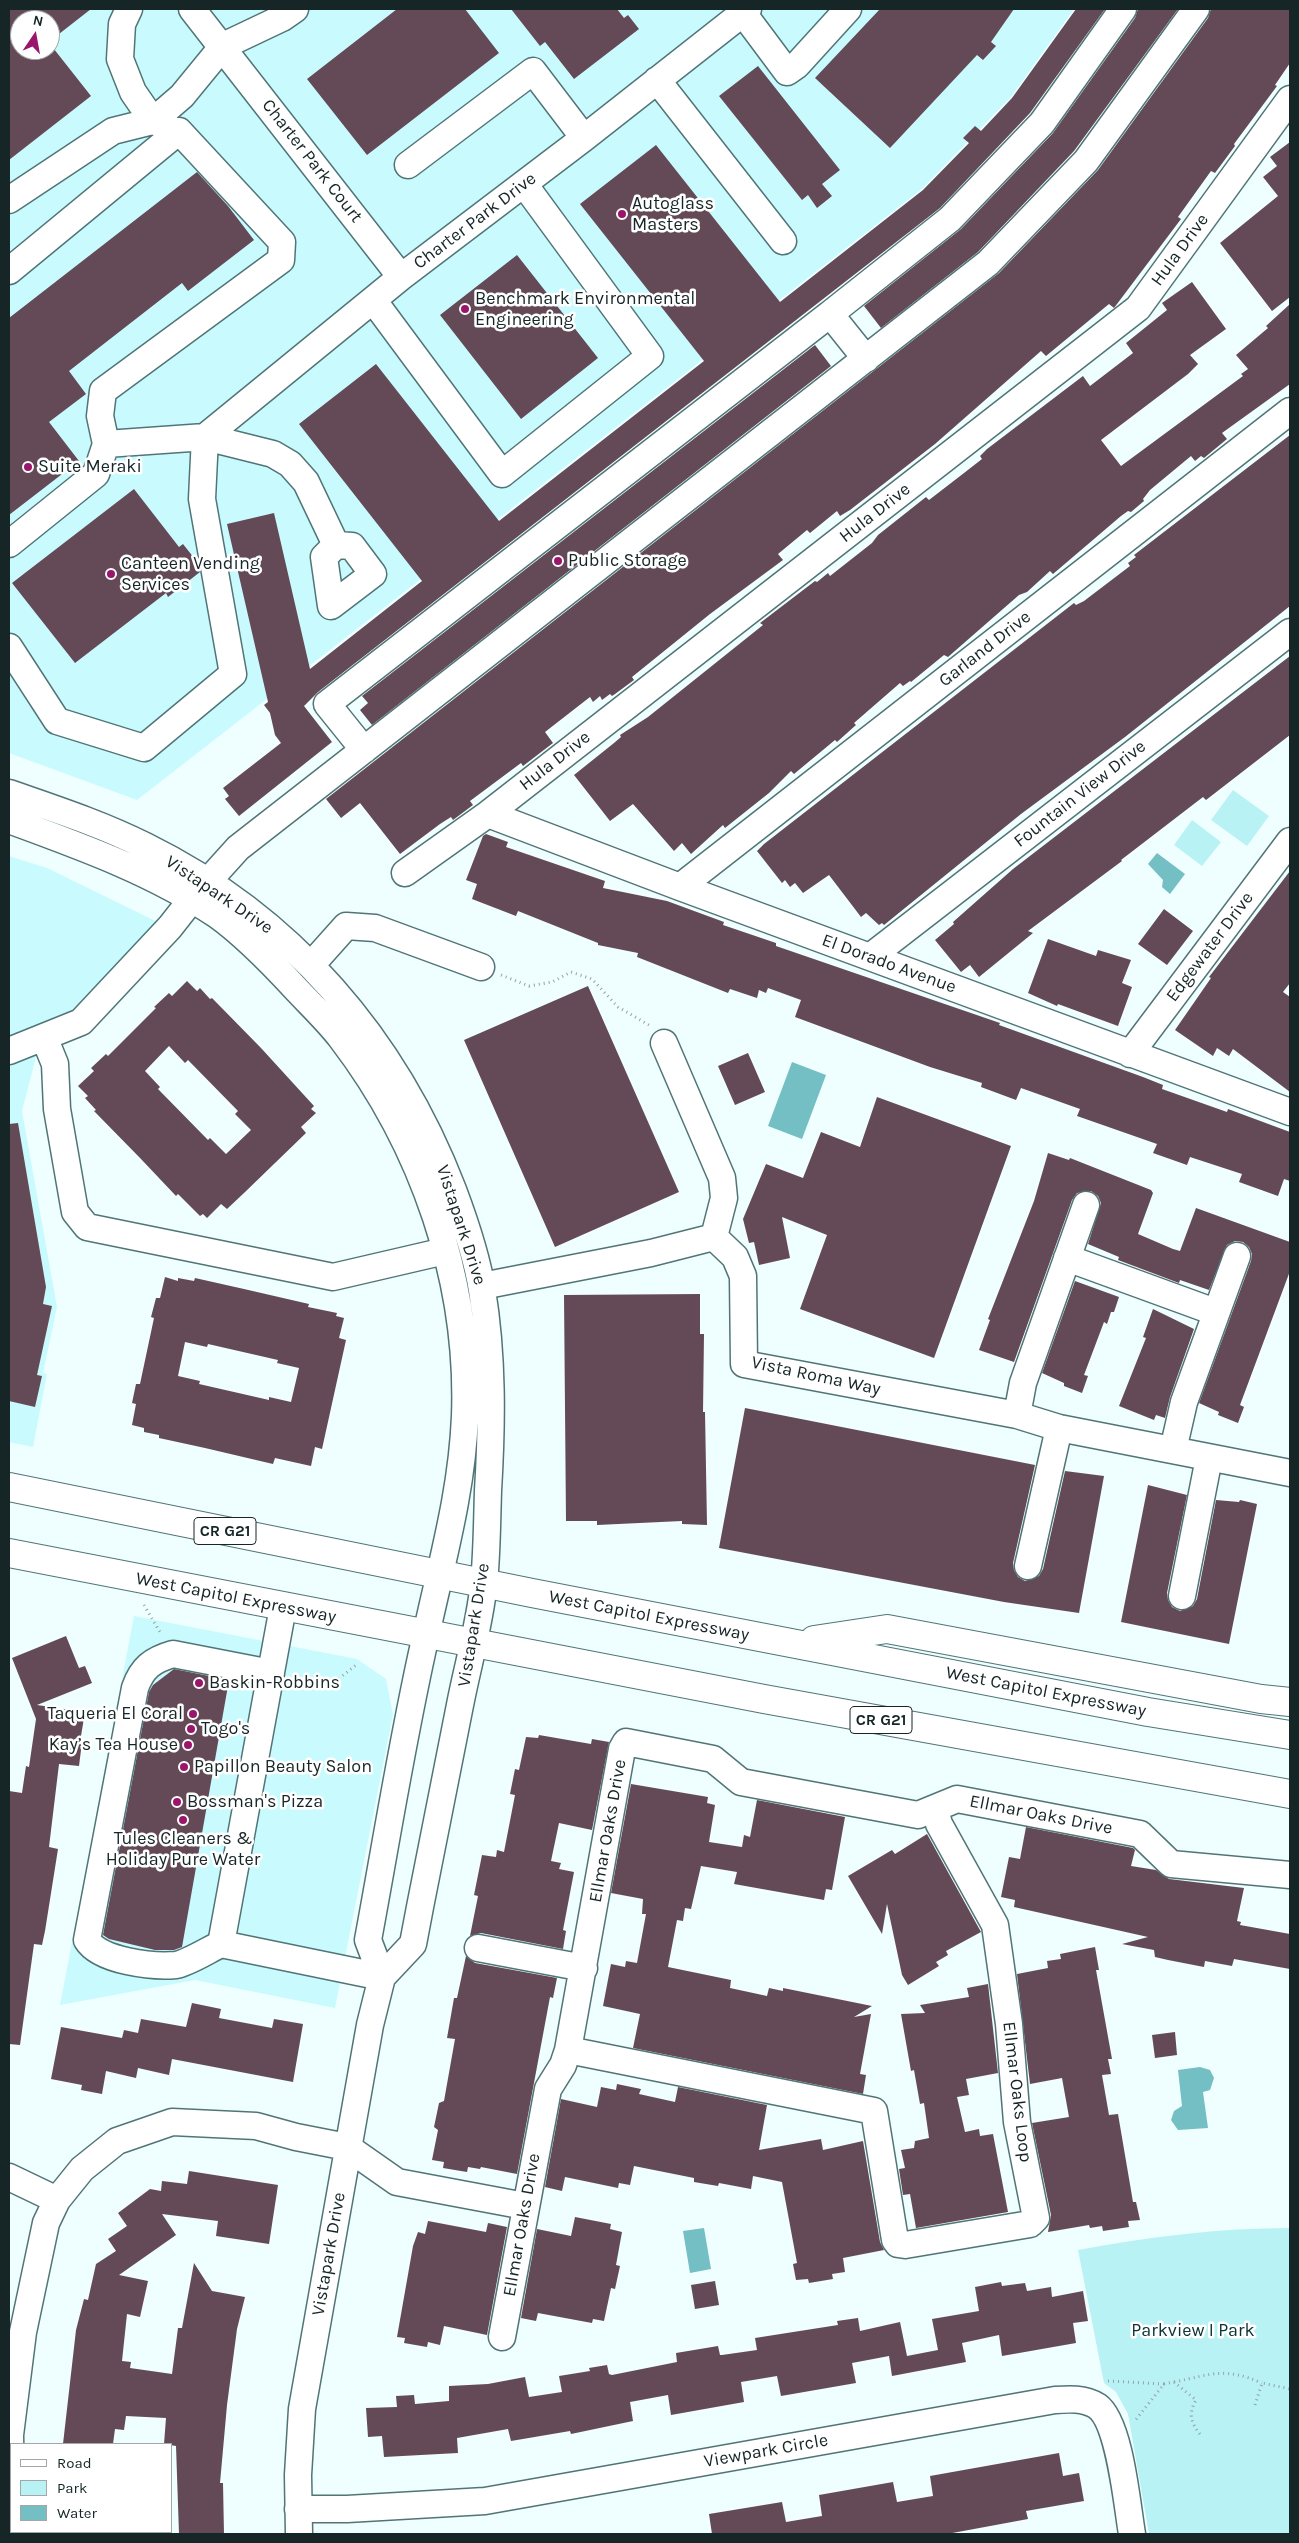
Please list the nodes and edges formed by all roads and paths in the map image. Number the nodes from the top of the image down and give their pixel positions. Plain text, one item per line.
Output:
1 (129, 9) edge
2 (192, 9) edge
3 (295, 9) edge
4 (848, 9) edge
5 (1123, 9) edge
6 (1196, 9) edge
7 (745, 10) edge
8 (224, 46) junction
9 (657, 80) junction
10 (1290, 99) edge
11 (153, 121) junction
12 (179, 132) junction
13 (584, 138) junction
14 (408, 165) dead end
15 (524, 184) junction
16 (9, 200) edge
17 (783, 241) dead end
18 (9, 271) edge
19 (402, 277) junction
20 (373, 300) junction
21 (830, 314) junction
22 (866, 359) junction
23 (1290, 412) edge
24 (205, 437) junction
25 (106, 444) junction
26 (9, 544) edge
27 (336, 545) dead end
28 (1290, 632) edge
29 (9, 647) edge
30 (364, 750) junction
31 (9, 793) edge
32 (488, 814) junction
33 (9, 820) edge
34 (1290, 841) edge
35 (405, 873) dead end
36 (680, 887) junction
37 (200, 891) junction
38 (870, 957) junction
39 (312, 964) junction
40 (481, 967) joint
41 (44, 1038) junction
42 (664, 1043) joint
43 (9, 1052) edge
44 (1130, 1054) junction
45 (1290, 1112) edge
46 (1086, 1205) dead end
47 (714, 1237) junction
48 (445, 1251) junction
49 (1237, 1256) dead end
50 (1067, 1258) junction
51 (482, 1286) junction
52 (1215, 1312) junction
53 (1016, 1416) junction
54 (1059, 1428) junction
55 (1173, 1450) junction
56 (1208, 1458) junction
57 (1290, 1473) edge
58 (9, 1487) edge
59 (9, 1553) edge
60 (1028, 1566) dead end
61 (441, 1575) junction
62 (128, 1577) junction
63 (484, 1584) junction
64 (1182, 1596) dead end
65 (283, 1607) junction
66 (426, 1634) junction
67 (473, 1643) junction
68 (793, 1644) junction
69 (173, 1654) junction
70 (356, 1665) dead end
71 (271, 1673) junction
72 (331, 1685) dead end
73 (1290, 1702) edge
74 (1290, 1735) edge
75 (1290, 1794) edge
76 (935, 1809) junction
77 (1290, 1875) edge
78 (221, 1944) junction
79 (478, 1948) dead end
80 (584, 1968) junction
81 (382, 1977) junction
82 (568, 2050) junction
83 (347, 2147) junction
84 (9, 2177) edge
85 (57, 2200) junction
86 (525, 2206) junction
87 (502, 2337) dead end
88 (1108, 2380) dead end
89 (1174, 2382) junction
90 (1262, 2383) junction
91 (1164, 2384) junction
92 (1290, 2389) edge
93 (1255, 2405) dead end
94 (1133, 2423) dead end
95 (9, 2435) edge
96 (1202, 2437) dead end
97 (10, 2466) edge
98 (298, 2509) junction
99 (299, 2534) edge
100 (1132, 2534) edge

1 - 11 street
2 - 8 street, Charter Park Court
3 - 8 street
4 - 7 street
5 - 21 street
6 - 22 street
7 - 9 street, Charter Park Drive
8 - 11 street
8 - 19 street, Charter Park Court
9 - 13 street, Charter Park Drive
9 - 17 street
10 - 32 street, Hula Drive
11 - 12 street
11 - 16 street
12 - 18 street
12 - 25 street
13 - 14 street
13 - 15 street, Charter Park Drive
15 - 19 street, Charter Park Drive
15 - 20 street
19 - 20 street, Charter Park Drive
20 - 24 street, Charter Park Drive
21 - 22 street
21 - 30 street
22 - 30 street
23 - 36 street, Garland Drive
24 - 25 street
24 - 27 street
24 - 29 street
25 - 26 street
28 - 38 street, Fountain View Drive
30 - 37 street
31 - 37 street, Vistapark Drive
32 - 35 street, Hula Drive
32 - 36 street, El Dorado Avenue
33 - 37 street, Vistapark Drive
34 - 44 street, Edgewater Drive
36 - 38 street, El Dorado Avenue
37 - 39 street, Vistapark Drive
37 - 41 street
37 - 48 street, Vistapark Drive
38 - 44 street, El Dorado Avenue
39 - 40 street
39 - 51 street, Vistapark Drive
40 - 42 path
41 - 43 street
41 - 48 street
42 - 47 street
44 - 45 street, El Dorado Avenue
46 - 50 street
47 - 51 street
47 - 53 street, Vista Roma Way
48 - 61 street, Vistapark Drive
49 - 52 street
50 - 52 street
50 - 53 street
51 - 63 street, Vistapark Drive
52 - 55 street
53 - 54 street, Vista Roma Way
54 - 55 street, Vista Roma Way
54 - 60 street
55 - 56 street, Vista Roma Way
56 - 57 street, Vista Roma Way
56 - 64 street
58 - 61 highway, West Capitol Expressway / CR G21
59 - 62 highway, West Capitol Expressway / CR G21
61 - 63 highway, West Capitol Expressway / CR G21
61 - 66 street, Vistapark Drive
62 - 65 highway, West Capitol Expressway / CR G21
62 - 69 path
63 - 67 street, Vistapark Drive
63 - 68 highway, West Capitol Expressway / CR G21
65 - 66 highway, West Capitol Expressway / CR G21
65 - 71 street
66 - 67 highway, West Capitol Expressway / CR G21
66 - 81 street, Vistapark Drive
67 - 75 highway, West Capitol Expressway / CR G21
67 - 81 street, Vistapark Drive
68 - 73 highway
68 - 74 highway, West Capitol Expressway / CR G21
69 - 71 street
69 - 78 street
70 - 72 path
71 - 78 street
76 - 77 street, Ellmar Oaks Drive
76 - 80 street, Ellmar Oaks Drive
76 - 82 street, Ellmar Oaks Loop
78 - 81 street
79 - 80 street
80 - 82 street, Ellmar Oaks Drive
81 - 83 street, Vistapark Drive
82 - 86 street, Ellmar Oaks Drive
83 - 85 street
83 - 86 street
83 - 98 street, Vistapark Drive
84 - 85 street
85 - 95 street
86 - 87 street, Ellmar Oaks Drive
88 - 91 path
89 - 90 path
89 - 91 path
89 - 96 path
90 - 92 path
90 - 93 path
91 - 94 path
95 - 97 street
98 - 99 street, Vistapark Drive
98 - 100 street, Viewpark Circle

